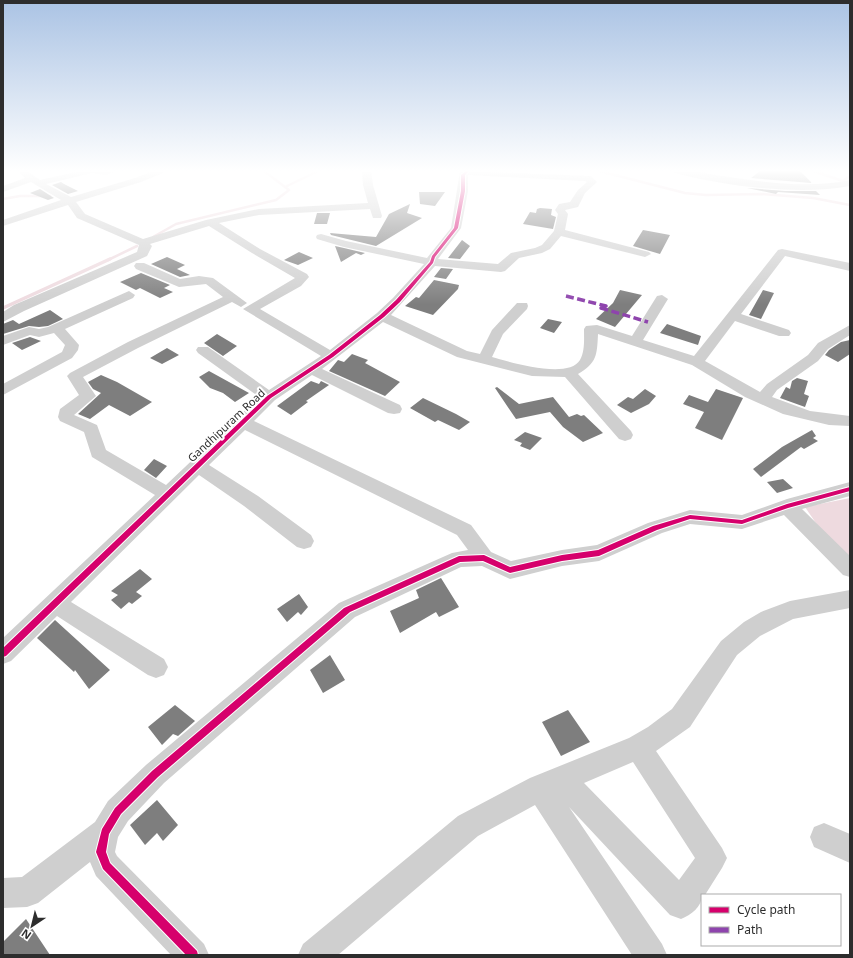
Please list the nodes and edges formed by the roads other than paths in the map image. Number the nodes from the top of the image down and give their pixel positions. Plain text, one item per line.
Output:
1 (26, 216) edge
2 (81, 216) edge
3 (241, 216) edge
4 (458, 216) edge
5 (563, 216) edge
6 (210, 222) junction
7 (3, 223) edge
8 (559, 232) junction
9 (321, 237) dead end
10 (143, 243) junction
11 (645, 254) dead end
12 (432, 262) junction
13 (140, 266) dead end
14 (850, 267) edge
15 (129, 295) dead end
16 (233, 297) junction
17 (662, 299) dead end
18 (522, 306) dead end
19 (250, 309) junction
20 (382, 316) junction
21 (732, 316) junction
22 (3, 318) edge
23 (57, 328) junction
24 (850, 329) edge
25 (784, 333) dead end
26 (3, 341) edge
27 (634, 342) junction
28 (203, 350) dead end
29 (331, 356) junction
30 (484, 360) junction
31 (697, 362) junction
32 (311, 369) junction
33 (569, 374) junction
34 (3, 390) edge
35 (269, 397) junction
36 (763, 398) junction
37 (394, 409) dead end
38 (850, 421) edge
39 (242, 422) junction
40 (625, 435) dead end
41 (197, 465) junction
42 (850, 489) edge
43 (168, 494) junction
44 (788, 506) junction
45 (304, 541) dead end
46 (484, 558) junction
47 (850, 569) edge
48 (850, 599) edge
49 (55, 603) junction
50 (3, 653) edge
51 (156, 667) dead end
52 (638, 747) junction
53 (550, 784) junction
54 (105, 832) junction
55 (824, 837) dead end
56 (850, 849) edge
57 (3, 893) edge
58 (193, 955) edge
59 (314, 955) edge
60 (651, 955) edge

1 - 7 street
2 - 10 street
3 - 6 street
4 - 12 street, Gandhipuram Road
5 - 8 street
6 - 10 street
6 - 19 street
8 - 11 street
8 - 12 street
9 - 12 street
10 - 22 street
12 - 20 street, Gandhipuram Road
13 - 16 street
14 - 21 street
15 - 23 street
16 - 19 street
16 - 43 street
17 - 27 street
18 - 30 street
19 - 29 street
20 - 29 street, Gandhipuram Road
20 - 30 street
21 - 25 street
21 - 31 street
23 - 26 street
23 - 34 street
24 - 36 street
27 - 31 street
27 - 33 street
28 - 35 street
29 - 32 street, Gandhipuram Road
30 - 33 street
31 - 36 street
32 - 35 street, Gandhipuram Road
32 - 37 street
33 - 40 street
35 - 39 street, Gandhipuram Road
36 - 38 street
39 - 41 street, Gandhipuram Road
39 - 46 street
41 - 43 street, Gandhipuram Road
41 - 45 street
42 - 44 street
43 - 49 street, Gandhipuram Road
44 - 46 street
44 - 47 street
46 - 54 street
48 - 52 street
49 - 50 street, Gandhipuram Road
49 - 51 street
52 - 53 street
52 - 53 street
53 - 59 street
53 - 60 street
54 - 57 street
54 - 58 street
55 - 56 street

